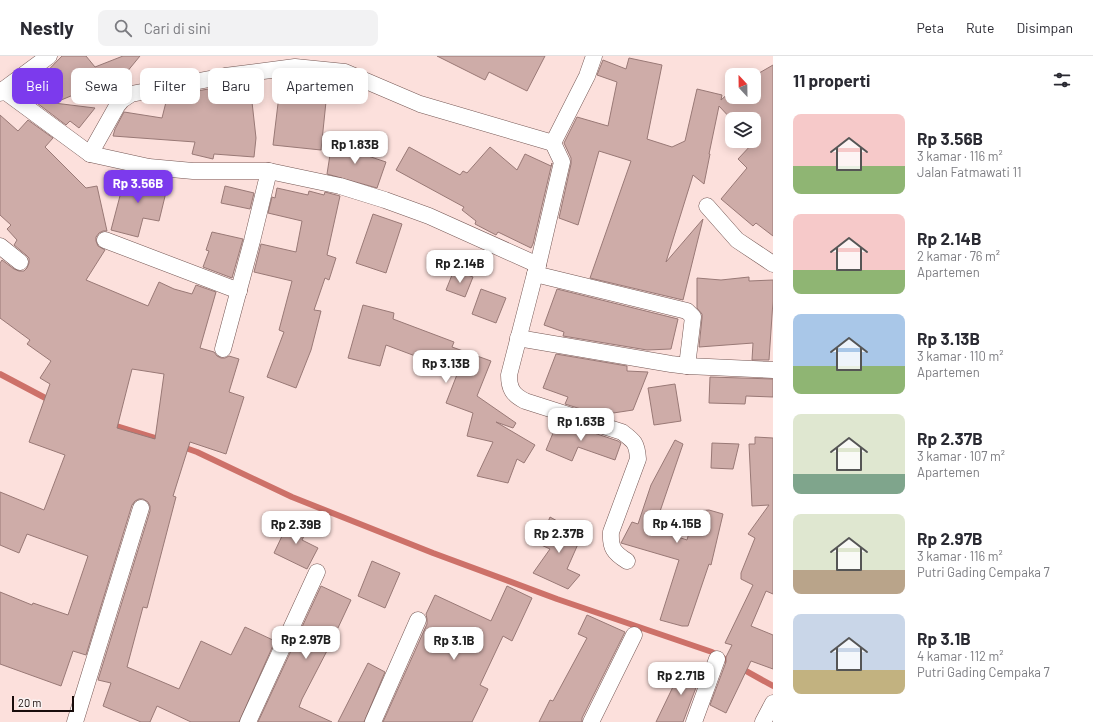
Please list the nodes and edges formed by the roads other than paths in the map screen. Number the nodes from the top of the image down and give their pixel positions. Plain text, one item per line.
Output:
1 (49, 56) edge
2 (594, 56) edge
3 (294, 62) edge
4 (1, 92) edge
5 (552, 143) junction
6 (90, 154) junction
7 (269, 172) junction
8 (707, 206) dead end
9 (105, 240) dead end
10 (0, 246) edge
11 (20, 262) dead end
12 (773, 264) edge
13 (537, 269) junction
14 (239, 291) junction
15 (518, 338) junction
16 (223, 349) dead end
17 (687, 366) junction
18 (773, 370) edge
19 (141, 508) dead end
20 (627, 561) dead end
21 (317, 572) dead end
22 (418, 620) dead end
23 (634, 635) dead end
24 (718, 659) dead end
25 (773, 702) edge
26 (75, 722) edge
27 (248, 722) edge
28 (373, 722) edge
29 (591, 722) edge
30 (694, 722) edge
31 (763, 722) edge

1 - 4 street
2 - 5 street
3 - 5 street
3 - 6 street
4 - 6 street
5 - 13 street
6 - 7 street
7 - 13 street
7 - 14 street
8 - 12 street
9 - 14 street
10 - 11 street
13 - 15 street
13 - 17 street
14 - 16 street
15 - 17 street
15 - 20 street
17 - 18 street
19 - 26 street
21 - 27 street
22 - 28 street
23 - 29 street
24 - 30 street
25 - 31 street

